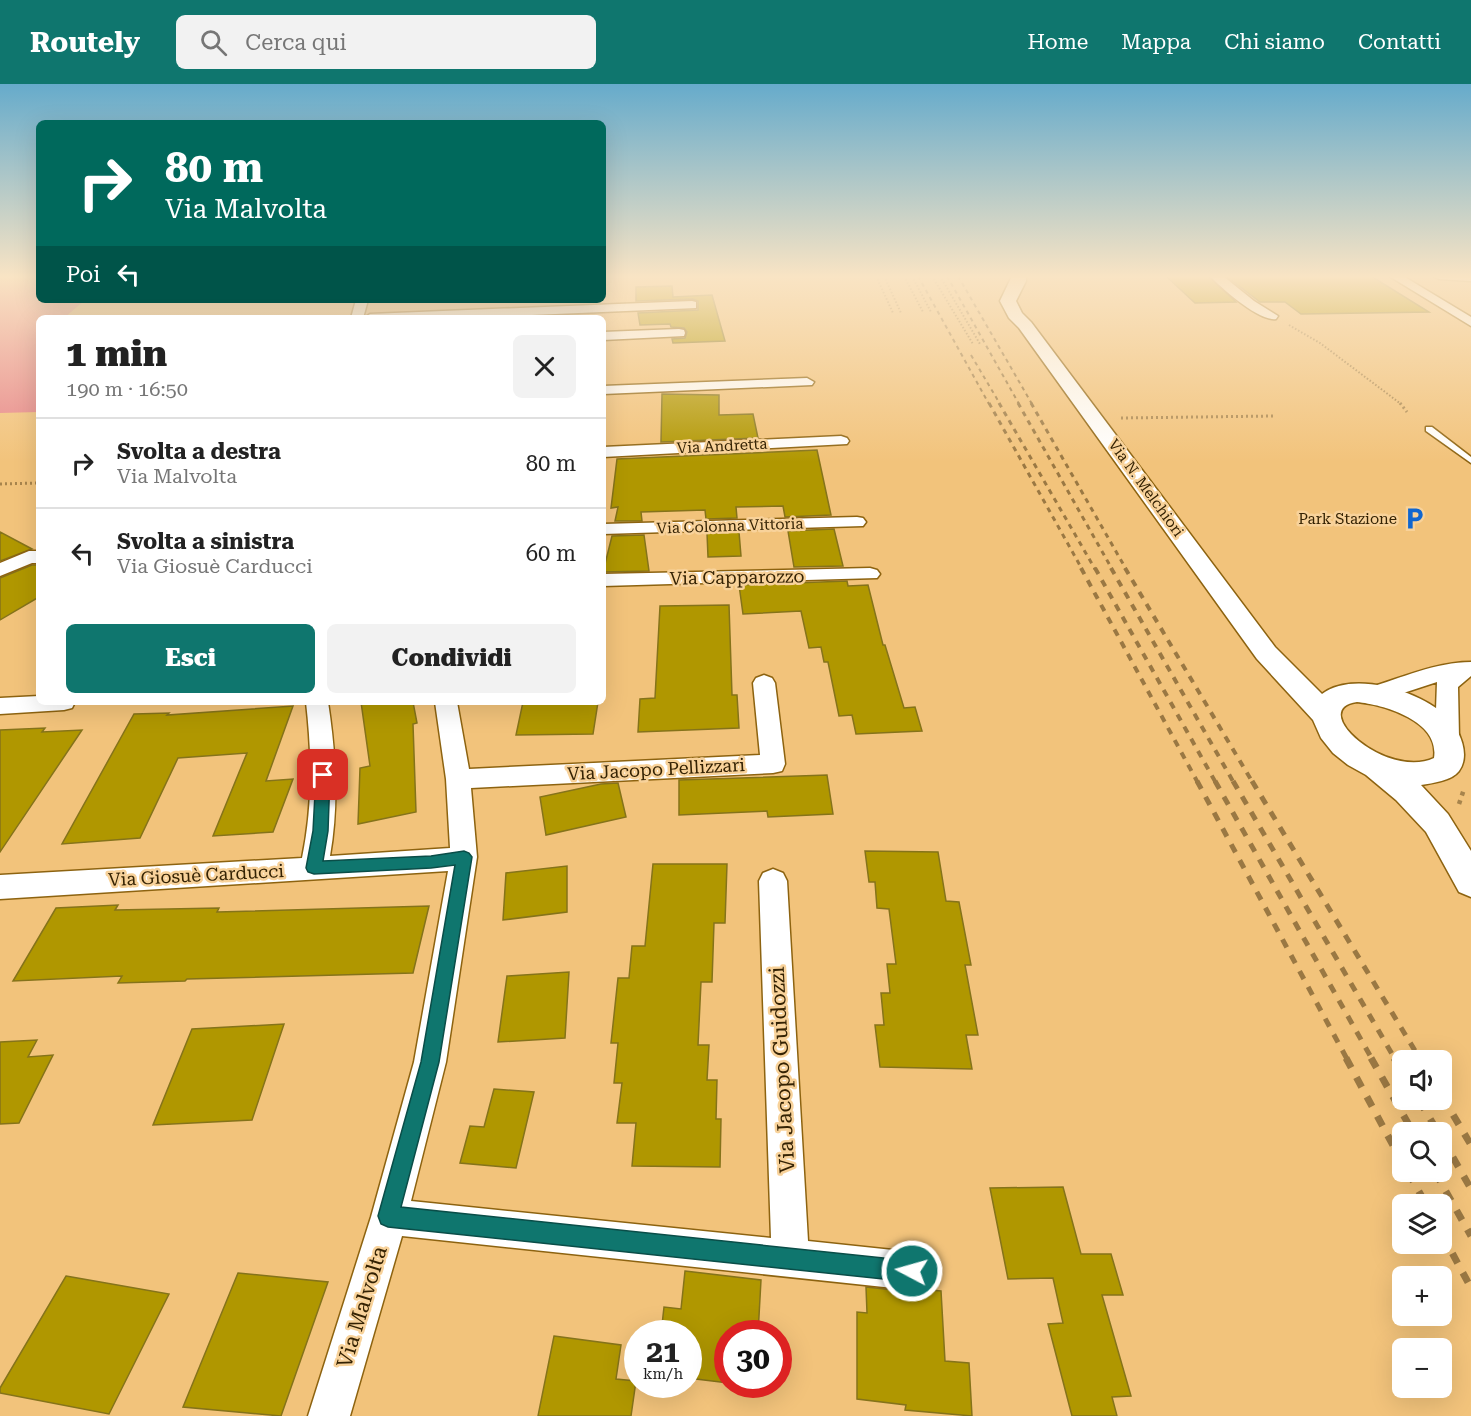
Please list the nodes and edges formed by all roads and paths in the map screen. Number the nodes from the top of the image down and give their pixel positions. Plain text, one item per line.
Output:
1 (969, 338) edge
2 (977, 338) edge
3 (1035, 338) edge
4 (1311, 338) edge
5 (973, 344) dead end
6 (980, 344) dead end
7 (807, 382) dead end
8 (606, 390) edge
9 (1407, 412) dead end
10 (1273, 416) dead end
11 (1114, 418) dead end
12 (1429, 429) dead end
13 (840, 441) dead end
14 (606, 452) edge
15 (1471, 462) edge
16 (36, 483) edge
17 (0, 484) edge
18 (857, 522) dead end
19 (606, 530) edge
20 (36, 557) edge
21 (0, 570) edge
22 (870, 574) dead end
23 (606, 580) edge
24 (1266, 653) junction
25 (1469, 669) edge
26 (764, 683) dead end
27 (1362, 694) junction
28 (36, 704) edge
29 (317, 705) edge
30 (446, 705) edge
31 (0, 706) edge
32 (1325, 715) junction
33 (1447, 738) junction
34 (1368, 762) junction
35 (1441, 770) junction
36 (458, 778) junction
37 (1437, 823) junction
38 (464, 857) junction
39 (314, 868) junction
40 (773, 881) dead end
41 (1471, 882) edge
42 (0, 886) edge
43 (388, 1216) junction
44 (790, 1258) junction
45 (912, 1271) dead end
46 (329, 1416) edge

1 - 5 path
2 - 6 path
3 - 24 street, Via N. Melchiori
4 - 9 path
7 - 8 street
10 - 11 path
12 - 15 lane
13 - 14 street, Via Andretta
16 - 17 path
18 - 19 street, Via Colonna Vittoria
20 - 21 street
22 - 23 street, Via Capparozzo
24 - 27 street
24 - 32 street
25 - 27 street
25 - 33 street
26 - 36 street, Via Jacopo Pellizzari
27 - 32 street
27 - 33 street
28 - 31 street
29 - 39 street
30 - 36 street, Via Malvolta
32 - 34 street
33 - 35 street
34 - 35 street
34 - 37 street
35 - 37 street
36 - 38 street, Via Malvolta
37 - 41 street
38 - 39 street, Via Giosuè Carducci
38 - 43 street, Via Malvolta
39 - 42 street, Via Giosuè Carducci
40 - 44 street, Via Jacopo Guidozzi
43 - 44 street
43 - 46 street, Via Malvolta
44 - 45 street

